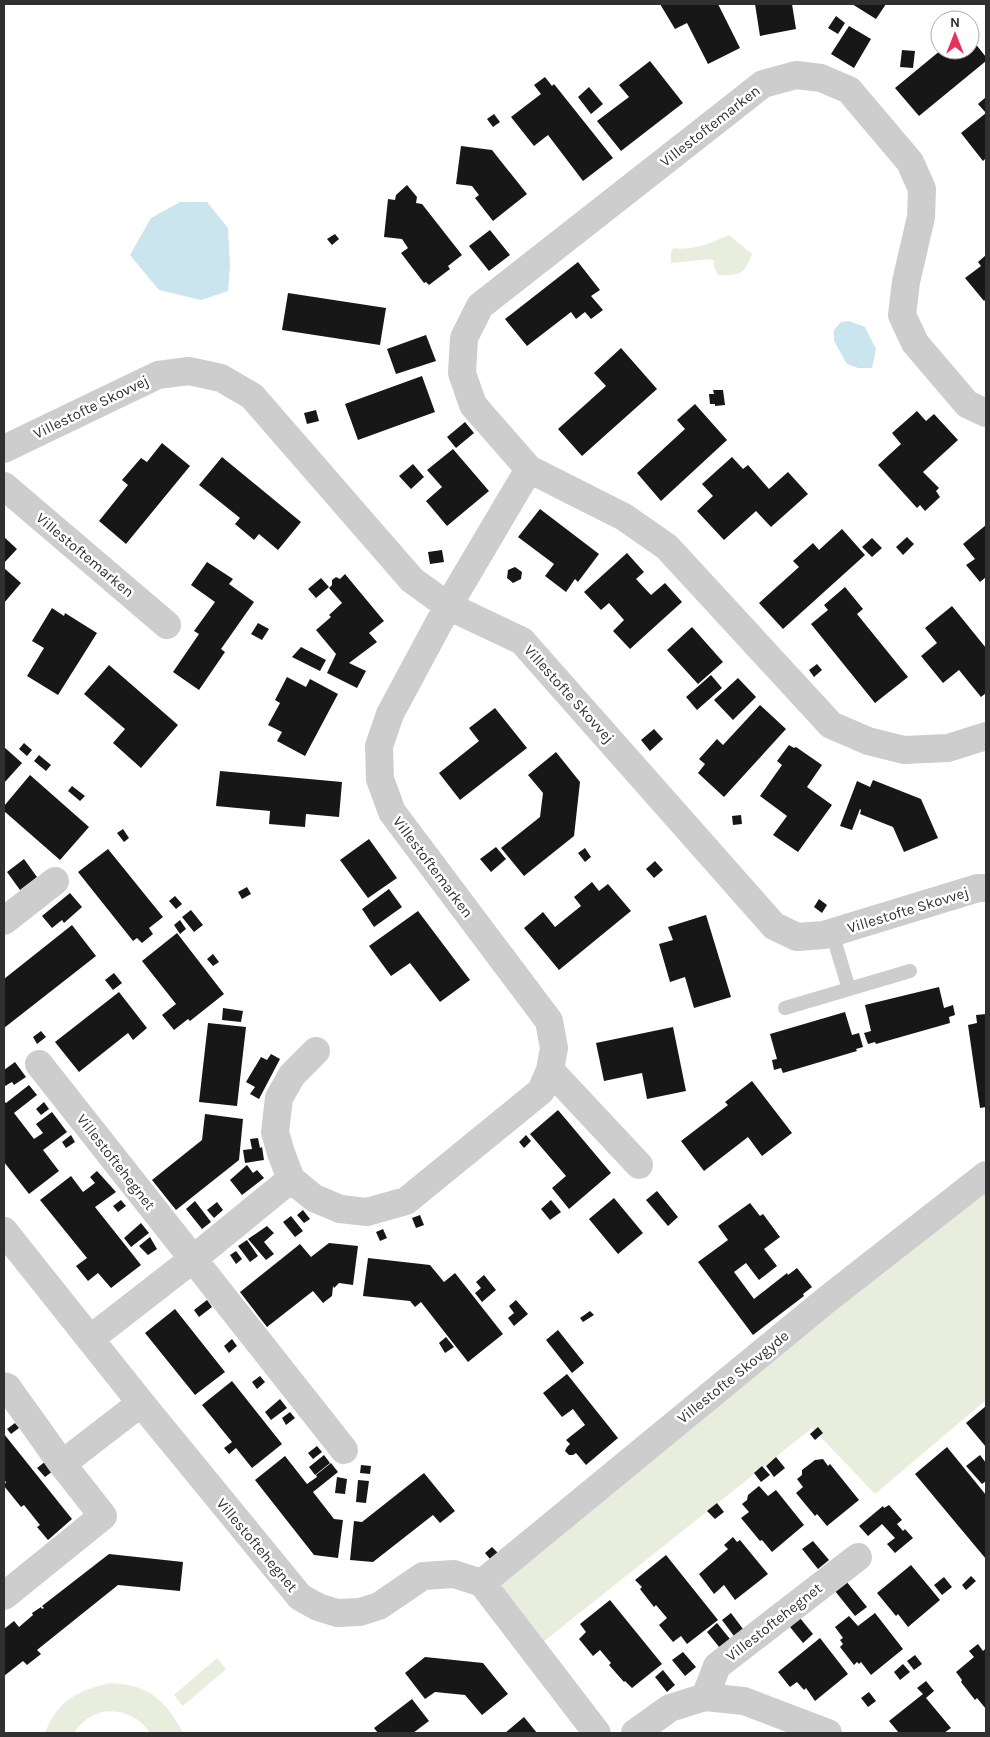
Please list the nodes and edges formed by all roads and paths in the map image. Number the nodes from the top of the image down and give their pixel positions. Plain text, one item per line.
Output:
1 (986, 413) edge
2 (4, 449) edge
3 (530, 469) junction
4 (4, 486) edge
5 (448, 606) junction
6 (167, 625) dead end
7 (986, 736) edge
8 (55, 881) dead end
9 (986, 888) edge
10 (4, 921) edge
11 (832, 933) junction
12 (910, 971) dead end
13 (849, 989) junction
14 (785, 1008) dead end
15 (316, 1051) dead end
16 (39, 1064) dead end
17 (550, 1070) junction
18 (639, 1165) dead end
19 (986, 1175) edge
20 (291, 1179) junction
21 (4, 1231) edge
22 (193, 1259) junction
23 (90, 1339) junction
24 (4, 1386) edge
25 (140, 1403) junction
26 (344, 1450) dead end
27 (62, 1464) junction
28 (858, 1557) dead end
29 (482, 1583) junction
30 (4, 1596) edge
31 (705, 1697) junction
32 (597, 1733) edge
33 (635, 1733) edge
34 (828, 1733) edge

1 - 3 street, Villestoftemarken
2 - 5 street, Villestofte Skovvej
3 - 5 street, Villestoftemarken
3 - 7 street, Villestoftemarken
4 - 6 street, Villestoftemarken
5 - 11 street, Villestofte Skovvej
5 - 17 street, Villestoftemarken
8 - 10 street
9 - 11 street, Villestofte Skovvej
11 - 13 lane
12 - 13 lane
13 - 14 lane
15 - 20 street, Villestoftemarken
16 - 22 street, Villestoftehegnet
17 - 18 street
17 - 20 street, Villestoftemarken
19 - 29 street, Villestofte Skovgyde
20 - 22 street
21 - 23 street, Villestoftehegnet
22 - 23 street
22 - 26 street, Villestoftehegnet
23 - 25 street, Villestoftehegnet
24 - 27 street
25 - 27 street
25 - 29 street, Villestoftehegnet
27 - 30 street
28 - 31 street, Villestoftehegnet
29 - 32 street
31 - 33 street
31 - 34 street

